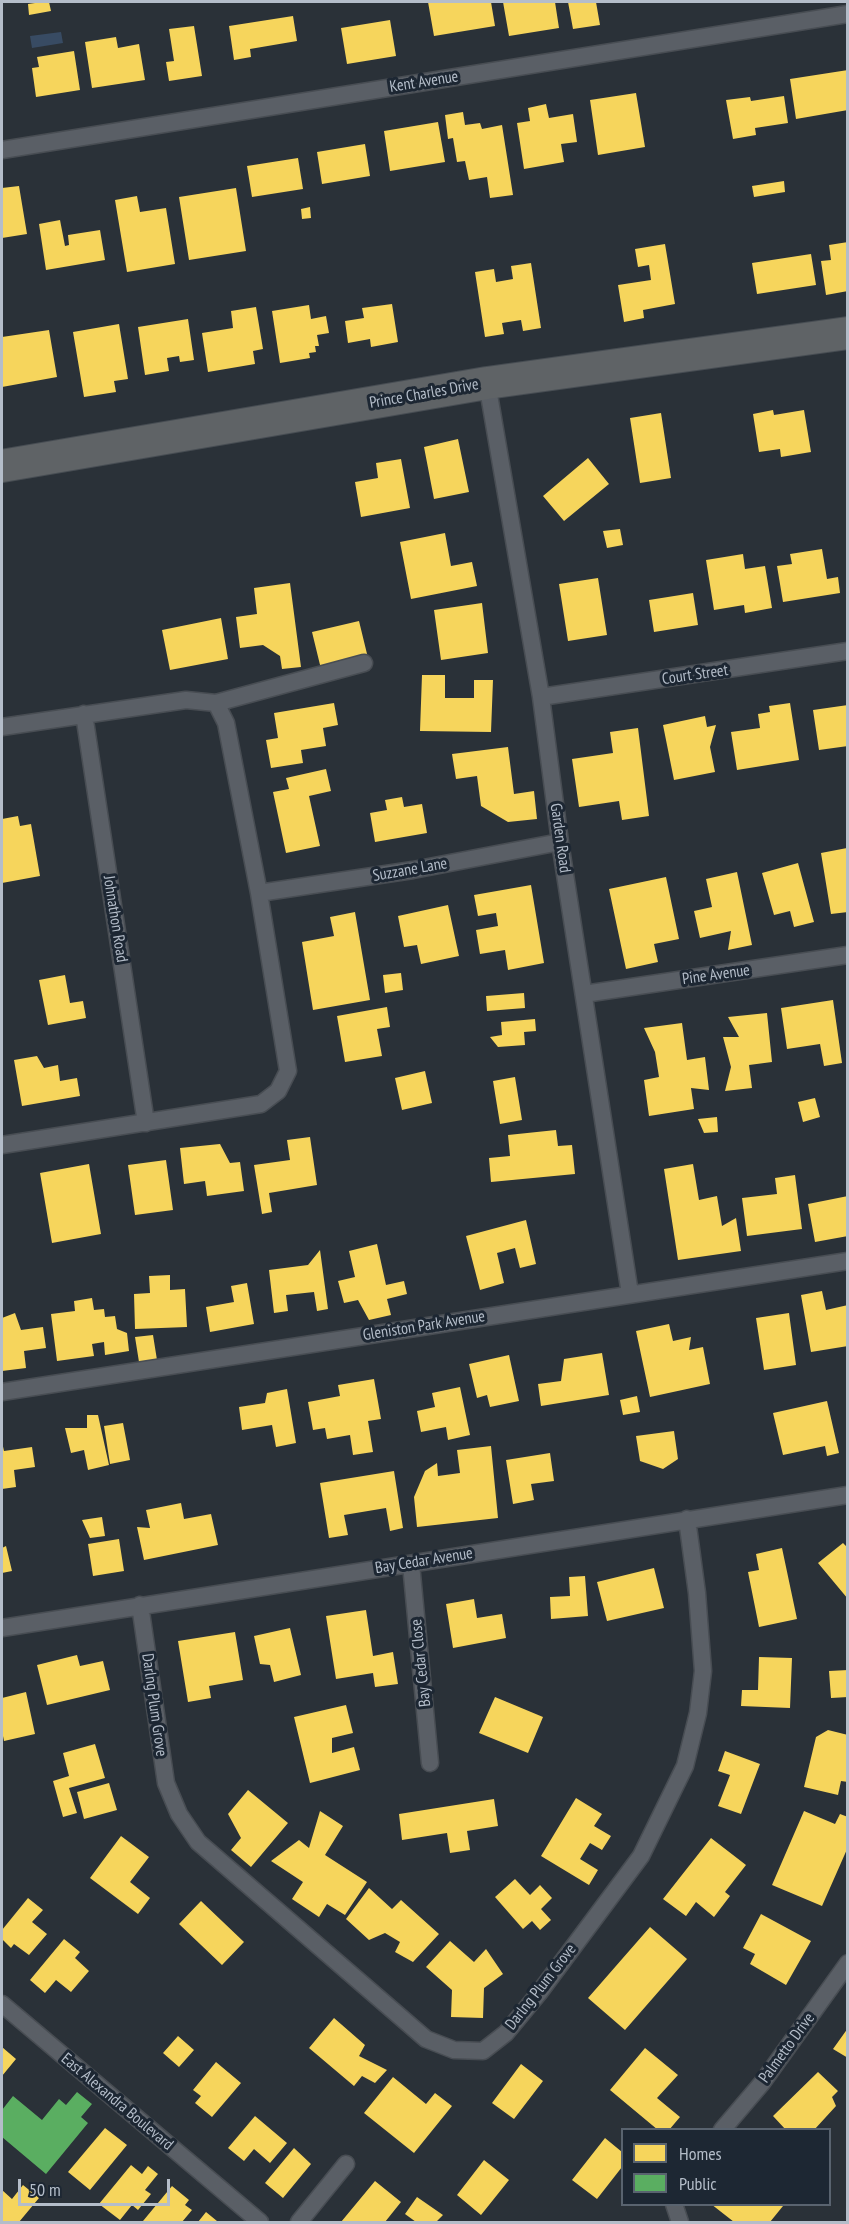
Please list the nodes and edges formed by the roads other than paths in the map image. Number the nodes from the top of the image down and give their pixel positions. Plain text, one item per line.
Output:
1 (848, 14) edge
2 (2, 150) edge
3 (848, 333) edge
4 (488, 383) junction
5 (2, 465) edge
6 (848, 651) edge
7 (364, 663) dead end
8 (542, 697) junction
9 (216, 703) junction
10 (84, 714) junction
11 (2, 727) edge
12 (560, 842) junction
13 (259, 893) junction
14 (848, 955) edge
15 (584, 994) junction
16 (146, 1124) junction
17 (2, 1145) edge
18 (848, 1261) edge
19 (630, 1294) junction
20 (2, 1392) edge
21 (848, 1495) edge
22 (687, 1519) junction
23 (411, 1564) junction
24 (140, 1605) junction
25 (2, 1628) edge
26 (430, 1763) dead end
27 (848, 1963) edge
28 (2, 2004) edge
29 (724, 2128) edge
30 (346, 2164) dead end
31 (674, 2206) edge
32 (260, 2223) edge
33 (299, 2223) edge
34 (680, 2223) edge

1 - 2 street, Kent Avenue
3 - 4 highway, Prince Charles Drive
4 - 5 highway, Prince Charles Drive
4 - 8 street, Garden Road
6 - 8 street, Court Street
7 - 9 street
8 - 12 street, Garden Road
9 - 10 street
9 - 13 street
10 - 11 street
10 - 16 street, Johnathon Road
12 - 13 street, Suzzane Lane
12 - 15 street, Garden Road
13 - 16 street
14 - 15 street, Pine Avenue
15 - 19 street, Garden Road
16 - 17 street
18 - 19 street, Gleniston Park Avenue
19 - 20 street, Gleniston Park Avenue
21 - 22 street, Bay Cedar Avenue
22 - 23 street, Bay Cedar Avenue
22 - 24 street, Darlng Plum Grove
23 - 24 street, Bay Cedar Avenue
23 - 26 street, Bay Cedar Close
24 - 25 street, Bay Cedar Avenue
27 - 29 street, Palmetto Drive
28 - 32 street, East Alexandra Boulevard
30 - 33 street
31 - 34 street

